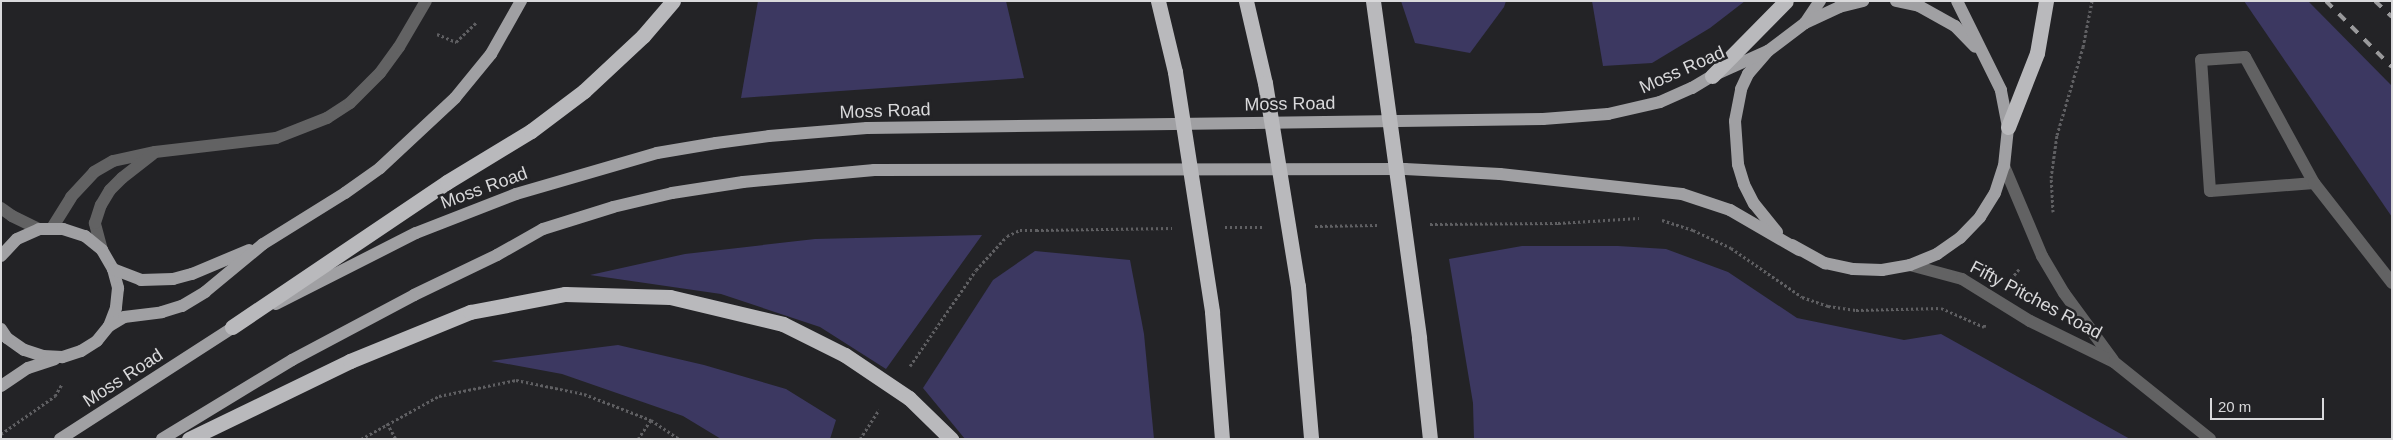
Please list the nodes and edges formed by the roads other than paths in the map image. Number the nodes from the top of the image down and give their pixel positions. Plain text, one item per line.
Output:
1 (426, 1) edge
2 (521, 1) edge
3 (673, 1) edge
4 (1158, 1) edge
5 (1246, 1) edge
6 (1373, 1) edge
7 (1786, 1) edge
8 (1820, 1) edge
9 (1863, 1) edge
10 (1896, 1) edge
11 (1957, 1) edge
12 (2046, 1) edge
13 (1805, 23) junction
14 (1768, 52) junction
15 (1984, 56) junction
16 (1712, 76) junction
17 (2008, 127) junction
18 (155, 152) junction
19 (2004, 166) junction
20 (2314, 183) junction
21 (1, 208) edge
22 (46, 228) junction
23 (263, 244) junction
24 (102, 250) junction
25 (1799, 250) junction
26 (1, 256) edge
27 (1910, 265) junction
28 (113, 268) junction
29 (2392, 284) edge
30 (109, 326) junction
31 (232, 327) junction
32 (1, 329) edge
33 (62, 357) junction
34 (2114, 362) junction
35 (1, 386) edge
36 (60, 439) edge
37 (162, 439) edge
38 (189, 439) edge
39 (951, 439) edge
40 (1222, 439) edge
41 (1311, 439) edge
42 (1430, 439) edge
43 (2210, 439) edge

1 - 18 street
2 - 23 main road
3 - 31 highway
4 - 40 highway
5 - 41 highway
6 - 42 highway
7 - 16 highway
8 - 13 main road
9 - 13 main road
10 - 15 main road
11 - 15 main road
12 - 17 highway
13 - 14 main road
14 - 16 main road, Moss Road
14 - 25 main road
15 - 17 main road
16 - 31 main road, Moss Road
17 - 19 main road
18 - 22 street
18 - 24 street
19 - 27 main road
19 - 34 street, Fifty Pitches Road
20 - 20 street
20 - 29 street
21 - 22 street
22 - 24 main road
22 - 26 main road
23 - 28 main road
23 - 30 main road
24 - 28 main road
25 - 27 main road
25 - 37 main road
27 - 34 street, Fifty Pitches Road
28 - 30 main road
30 - 33 main road
31 - 36 main road, Moss Road
32 - 33 main road
33 - 35 main road
34 - 43 street, Fifty Pitches Road
38 - 39 highway

